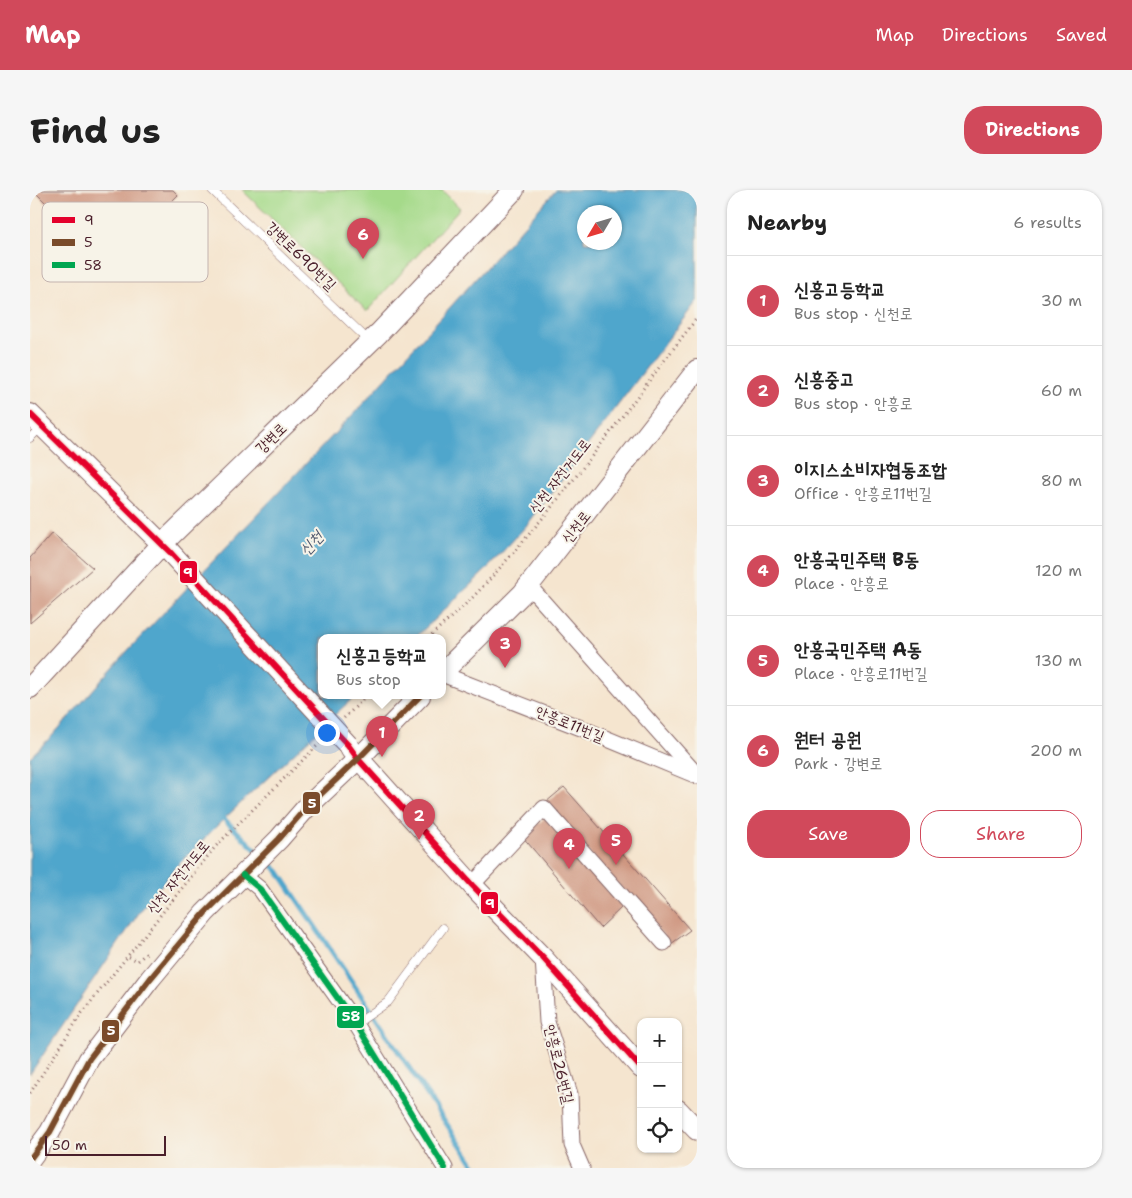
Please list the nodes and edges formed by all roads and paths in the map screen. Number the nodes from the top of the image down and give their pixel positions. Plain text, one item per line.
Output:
1 (212, 190) edge
2 (514, 190) edge
3 (697, 318) edge
4 (370, 342) junction
5 (697, 370) edge
6 (34, 426) edge
7 (166, 548) junction
8 (528, 586) junction
9 (432, 634) edge
10 (446, 669) edge
11 (446, 675) edge
12 (30, 688) edge
13 (364, 699) edge
14 (416, 699) edge
15 (339, 724) dead end
16 (325, 738) dead end
17 (353, 752) junction
18 (697, 775) edge
19 (246, 871) junction
20 (472, 885) junction
21 (443, 928) dead end
22 (664, 943) dead end
23 (543, 958) junction
24 (360, 1021) junction
25 (637, 1064) edge
26 (30, 1092) edge
27 (682, 1114) edge
28 (697, 1130) edge
29 (30, 1159) edge
30 (444, 1168) edge
31 (582, 1168) edge

1 - 4 lane, 강변로690번길
2 - 4 street, 강변로
3 - 9 path, 신천 자전거도로
4 - 7 street, 강변로
5 - 8 street, 신천로
6 - 7 street
7 - 12 street, 강변로
7 - 17 street, bridge
8 - 10 street, 신천로
8 - 18 street
11 - 18 street, 안흥로11번길
13 - 15 path
14 - 17 street
16 - 26 path, 신천 자전거도로
17 - 19 street
17 - 20 street
19 - 24 street
19 - 29 street
20 - 22 street
20 - 23 street
21 - 24 lane
23 - 25 street
23 - 31 street, 안흥로26번길
24 - 30 street
27 - 28 street

